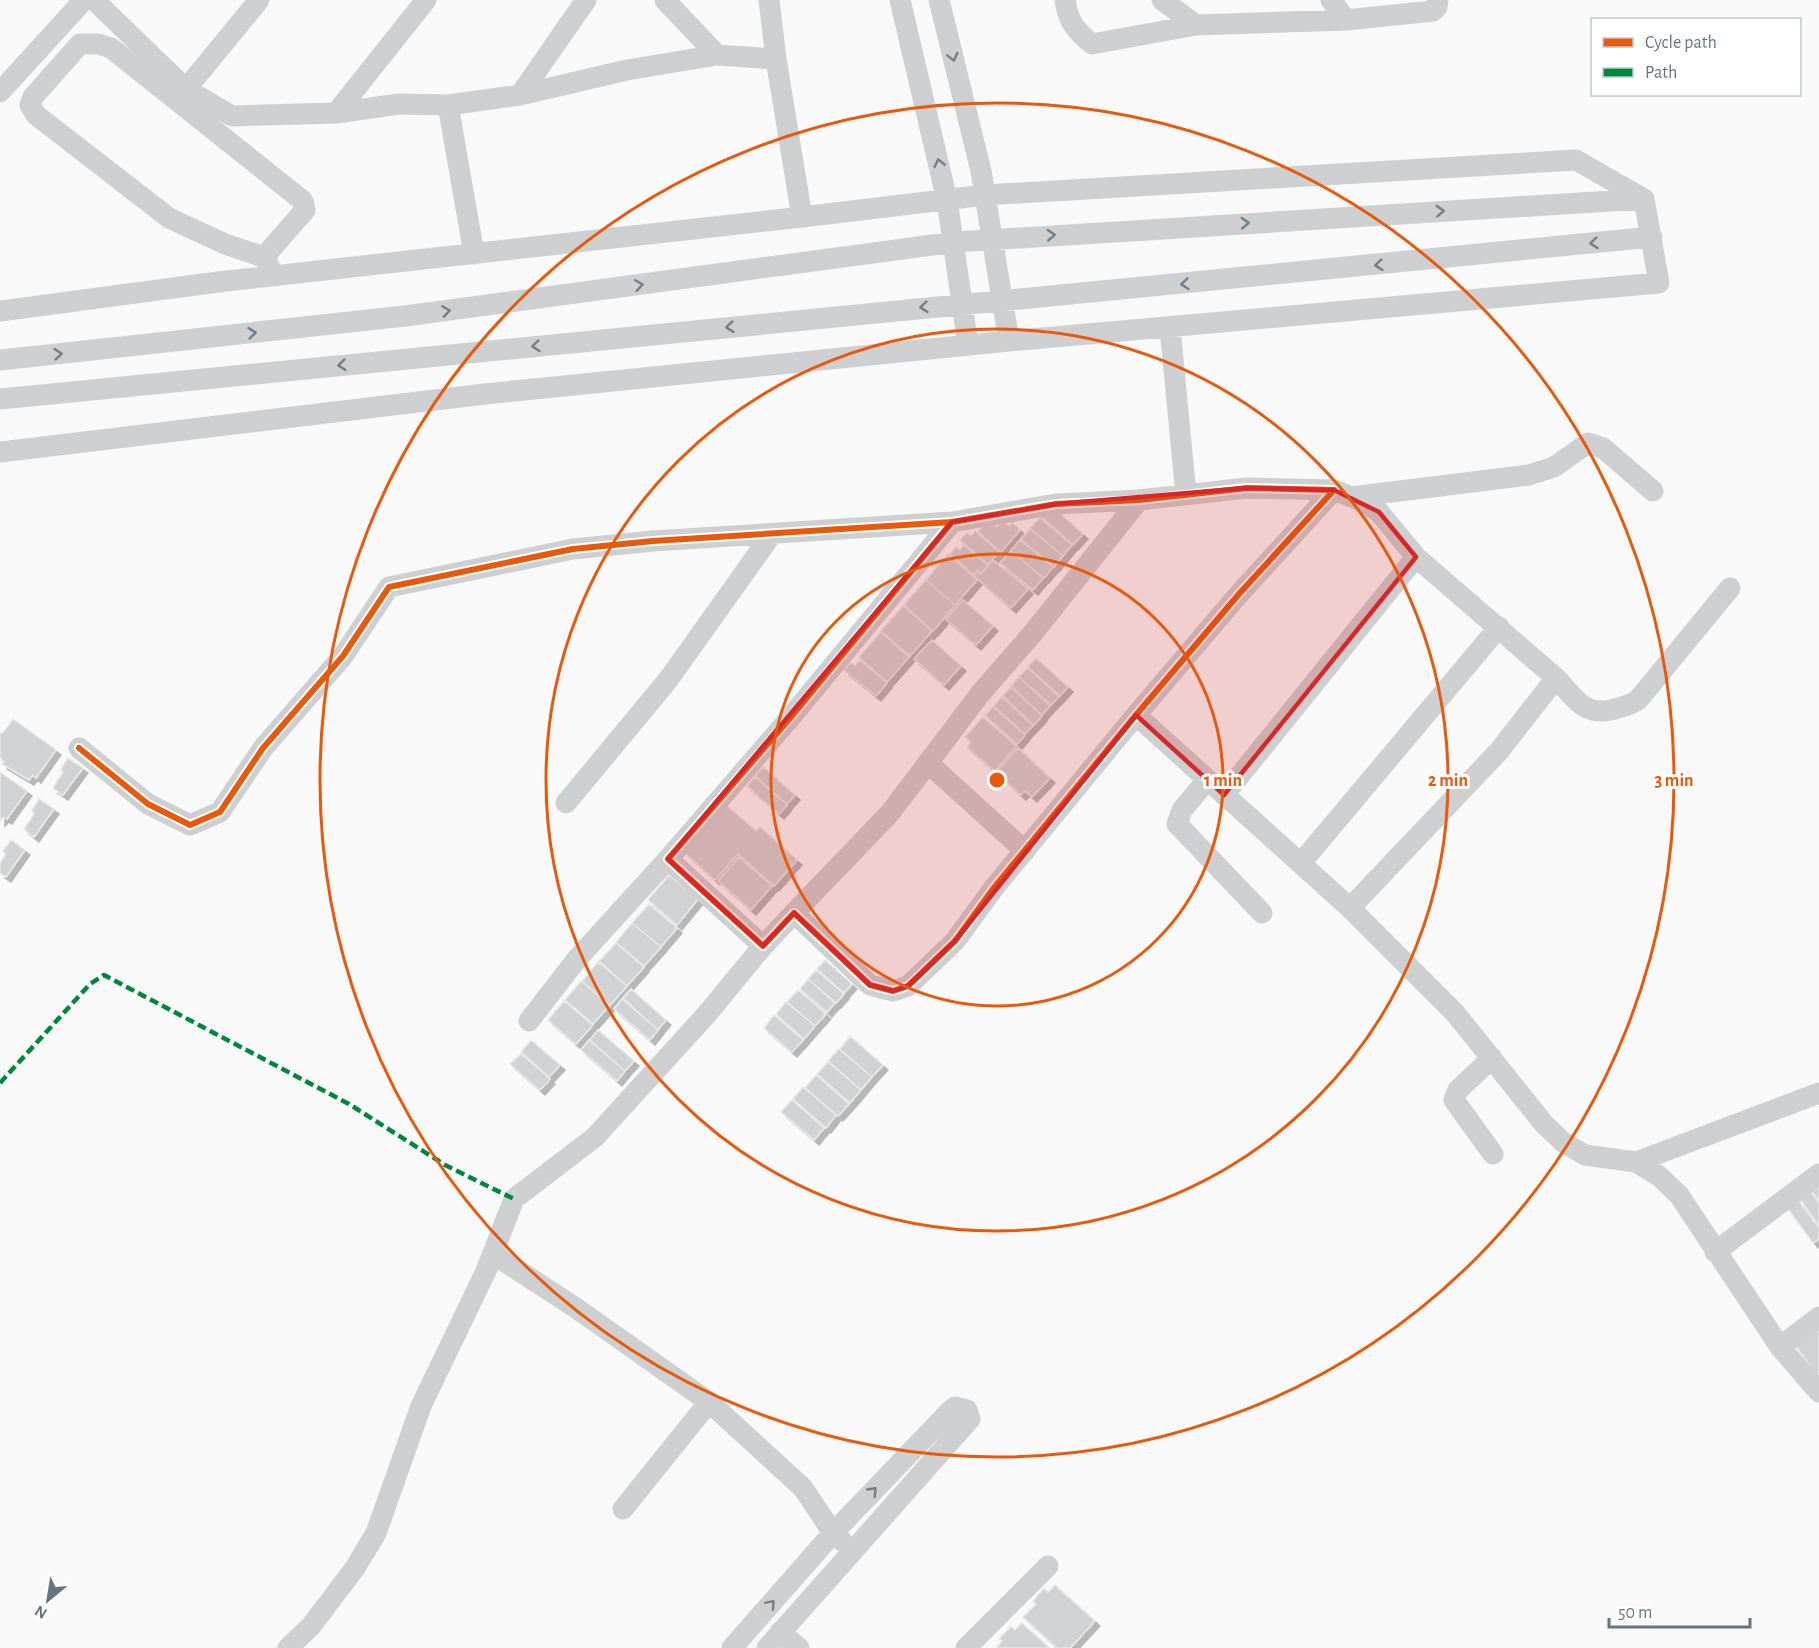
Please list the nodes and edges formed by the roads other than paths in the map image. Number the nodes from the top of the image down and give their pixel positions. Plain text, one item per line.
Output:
1 (84, 0) edge
2 (94, 0) edge
3 (259, 0) edge
4 (426, 0) edge
5 (586, 0) edge
6 (665, 0) edge
7 (769, 0) edge
8 (900, 0) edge
9 (939, 0) edge
10 (1065, 0) edge
11 (1162, 0) edge
12 (1331, 0) edge
13 (1438, 0) edge
14 (1346, 20) junction
15 (1196, 25) junction
16 (717, 55) junction
17 (776, 58) junction
18 (186, 89) junction
19 (0, 92) edge
20 (520, 95) junction
21 (448, 105) junction
22 (336, 113) junction
23 (985, 195) junction
24 (1644, 199) junction
25 (947, 200) junction
26 (802, 217) junction
27 (1652, 237) junction
28 (992, 239) junction
29 (955, 242) junction
30 (474, 254) junction
31 (264, 257) junction
32 (274, 276) junction
33 (1003, 301) junction
34 (963, 303) junction
35 (0, 311) edge
36 (1170, 328) junction
37 (1010, 340) junction
38 (968, 345) junction
39 (0, 360) edge
40 (0, 399) edge
41 (0, 452) edge
42 (1653, 491) dead end
43 (1343, 493) junction
44 (1186, 495) junction
45 (1139, 500) junction
46 (952, 522) junction
47 (772, 534) junction
48 (1416, 557) junction
49 (1730, 588) dead end
50 (1499, 627) junction
51 (1556, 678) junction
52 (1136, 715) junction
53 (79, 747) dead end
54 (928, 763) junction
55 (1207, 780) junction
56 (1224, 795) junction
57 (566, 803) dead end
58 (1025, 850) junction
59 (668, 859) junction
60 (1301, 863) junction
61 (1350, 908) junction
62 (794, 913) junction
63 (1262, 913) dead end
64 (764, 946) junction
65 (529, 1021) dead end
66 (1492, 1058) junction
67 (1819, 1093) edge
68 (1493, 1154) dead end
69 (1636, 1162) junction
70 (1819, 1174) edge
71 (1715, 1252) junction
72 (493, 1254) junction
73 (1819, 1317) edge
74 (1780, 1347) junction
75 (1819, 1392) edge
76 (709, 1402) junction
77 (622, 1509) dead end
78 (833, 1533) junction
79 (852, 1550) junction
80 (1048, 1566) dead end
81 (780, 1632) junction
82 (288, 1648) edge
83 (732, 1648) edge
84 (766, 1648) edge
85 (799, 1648) edge
86 (966, 1648) edge

1 - 19 street
2 - 18 street
3 - 18 street
4 - 22 street
5 - 20 street
6 - 16 street
7 - 17 street
25 -> 8 street
9 -> 23 street
10 - 15 street
11 - 15 street
12 - 14 street
13 - 14 street
14 - 15 street
16 - 17 street
16 - 20 street
17 - 26 street
18 - 22 street
20 - 21 street
21 - 22 street
21 - 30 street
23 - 24 street
23 - 25 street
23 - 28 street
24 - 27 street
28 -> 24 street
25 - 26 street
25 - 29 street
26 - 30 street
27 -> 33 street
27 - 36 street
28 - 29 street
28 - 33 street
29 - 34 street
39 -> 29 street
30 - 32 street
31 - 31 street
31 - 32 street
32 - 35 street
33 - 34 street
33 - 37 street
34 - 38 street
34 -> 40 street
36 - 37 street
36 - 44 street
37 - 38 street
38 - 41 street
42 - 43 street
43 - 44 street
43 - 48 street
43 - 52 street
44 - 45 street
45 - 46 street
45 - 54 street
46 - 47 street
46 - 59 street
47 - 53 street
47 - 57 street
48 - 50 street
48 - 56 street
49 - 51 street
50 - 51 street
50 - 60 street
51 - 61 street
52 - 55 street
52 - 58 street
54 - 58 street
54 - 62 street
55 - 56 street
55 - 63 street
56 - 60 street
58 - 62 street
59 - 64 street
59 - 65 street
60 - 61 street
61 - 66 street
62 - 64 street
64 - 72 street
66 - 68 street
66 - 69 street
67 - 69 street
69 - 71 street
70 - 71 street
71 - 74 street
72 - 76 street
72 - 82 street
73 - 74 street
74 - 75 street
76 - 77 street
76 - 78 street
78 - 79 street
78 -> 79 street
83 -> 78 street
79 - 81 street
80 - 86 street
81 - 84 street
81 - 85 street

